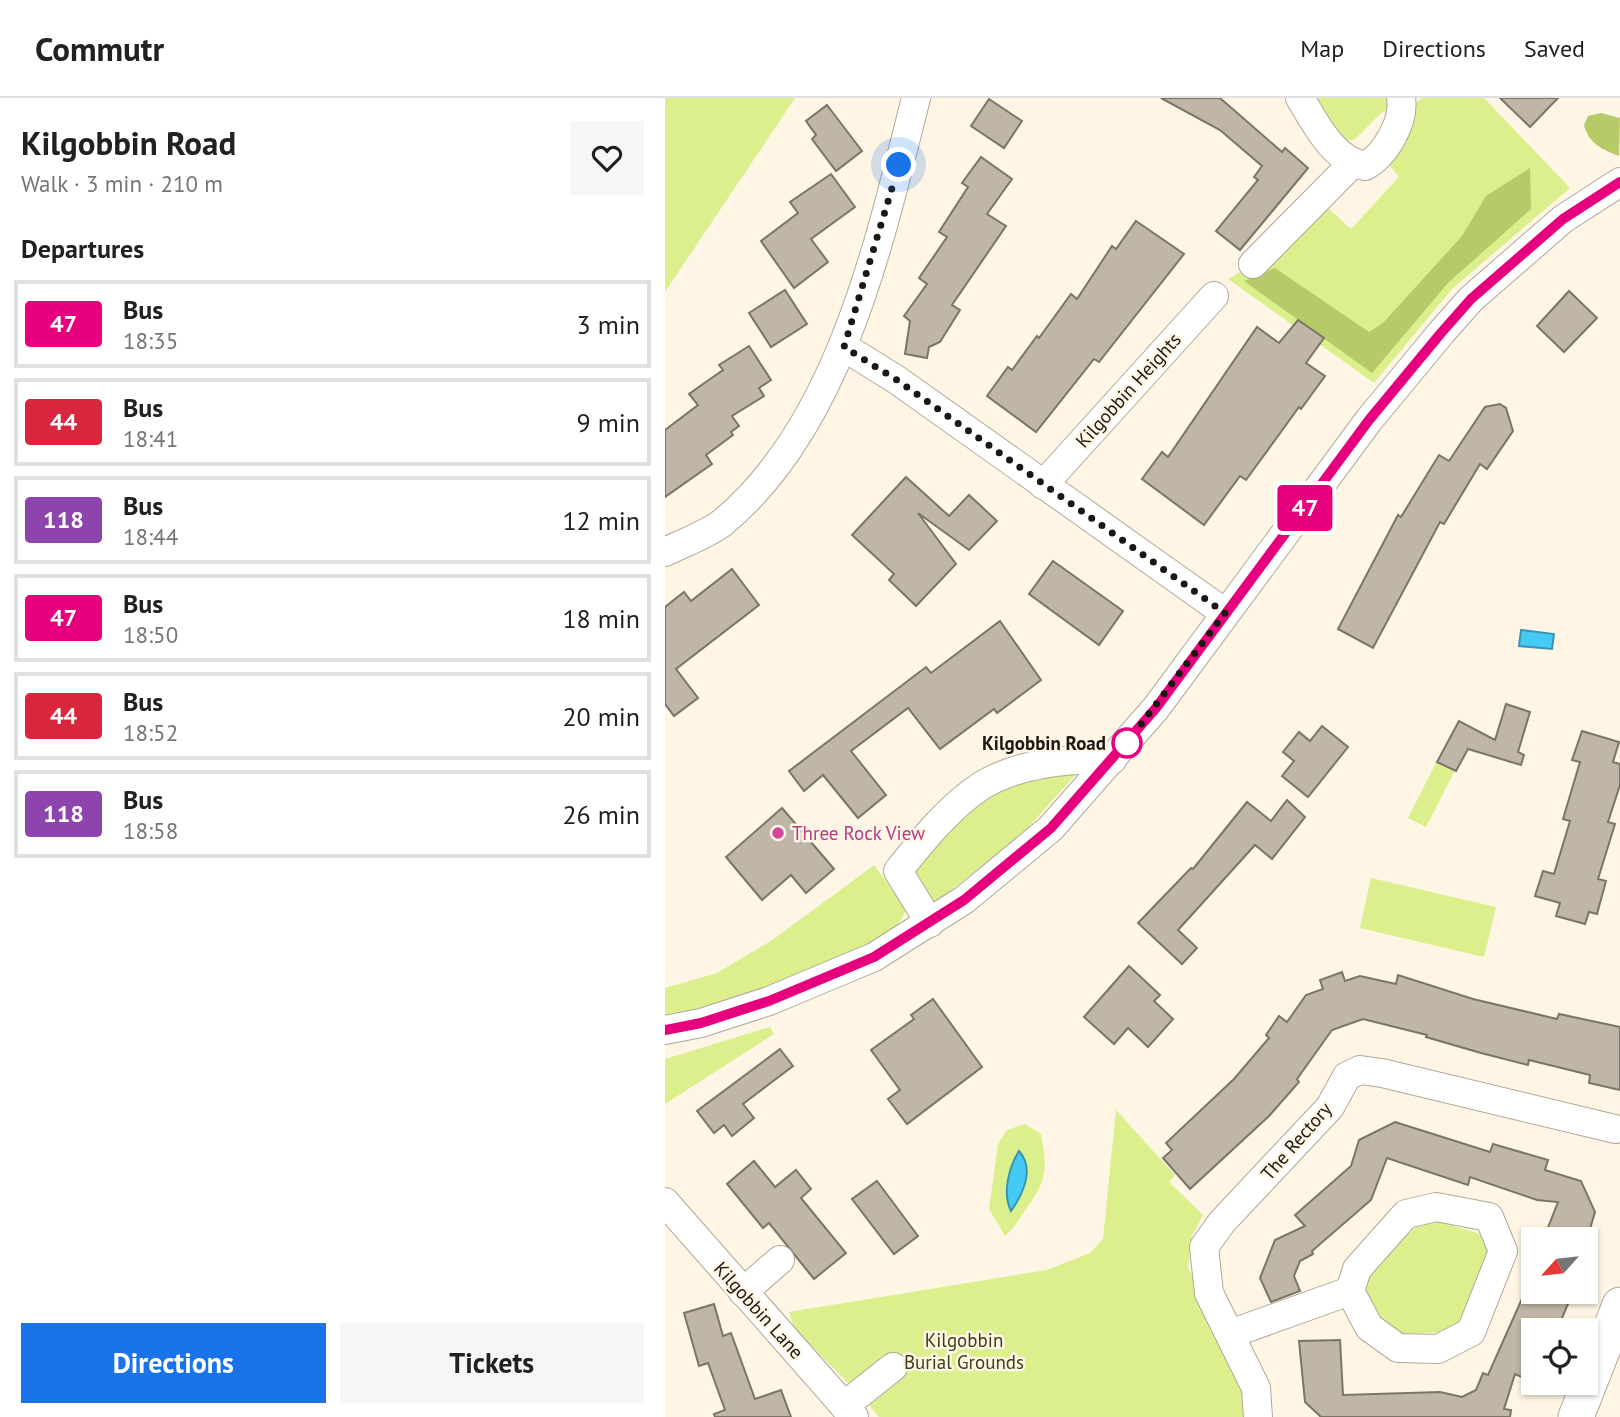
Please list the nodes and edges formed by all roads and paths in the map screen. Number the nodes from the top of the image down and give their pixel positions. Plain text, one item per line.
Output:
1 (916, 98) edge
2 (1300, 98) edge
3 (1401, 98) edge
4 (1353, 163) junction
5 (1620, 182) edge
6 (1253, 264) dead end
7 (1213, 296) dead end
8 (844, 347) junction
9 (1043, 485) junction
10 (665, 552) edge
11 (1225, 613) junction
12 (1112, 760) junction
13 (930, 923) junction
14 (665, 1030) edge
15 (1615, 1129) dead end
16 (665, 1202) edge
17 (780, 1261) dead end
18 (1350, 1291) junction
19 (743, 1292) junction
20 (1620, 1306) edge
21 (1230, 1334) junction
22 (893, 1367) dead end
23 (849, 1412) edge
24 (1258, 1417) edge
25 (1576, 1417) edge

1 - 8 street
2 - 4 street
3 - 4 street
4 - 6 street
5 - 11 street
7 - 9 street, Kilgobbin Heights
8 - 9 street
8 - 10 street
9 - 11 street
11 - 12 street
12 - 13 street
12 - 13 street
13 - 14 street
15 - 21 street, The Rectory
16 - 19 street, Kilgobbin Lane
17 - 19 street
18 - 18 street
18 - 21 street
19 - 23 street, Kilgobbin Lane
20 - 25 main road
21 - 24 street, The Rectory
22 - 23 street

